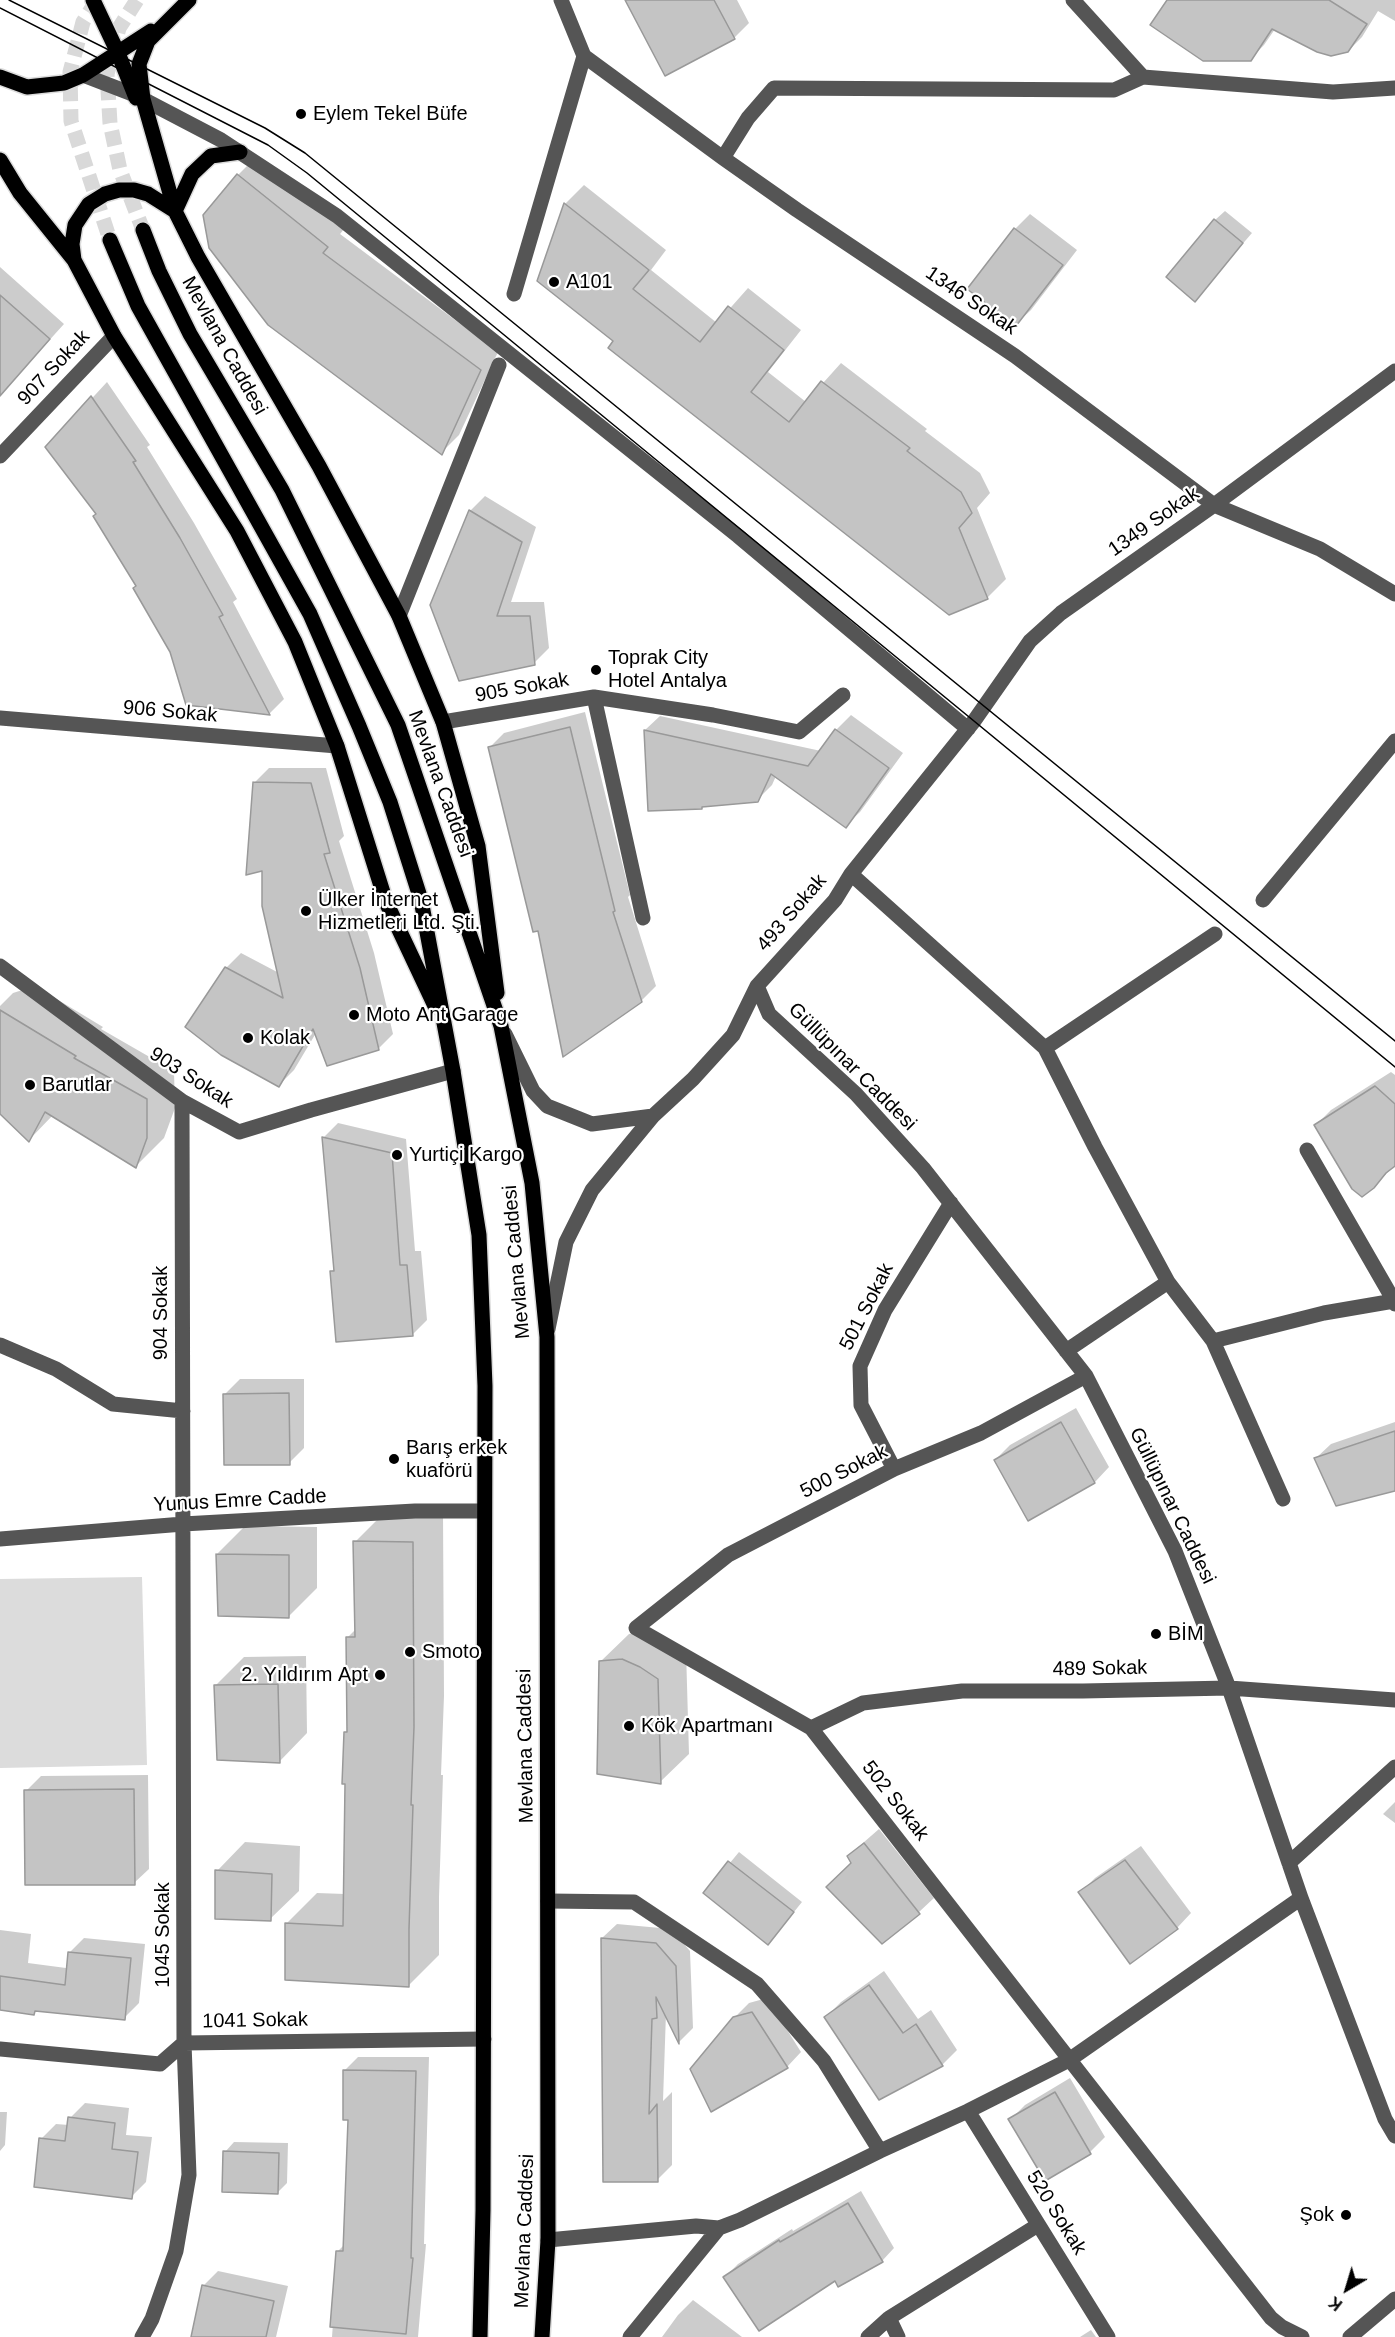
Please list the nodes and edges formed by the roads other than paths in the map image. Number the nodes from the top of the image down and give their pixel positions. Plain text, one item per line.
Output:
1 (93, 0) edge
2 (189, 0) edge
3 (561, 0) edge
4 (1073, 0) edge
5 (168, 18) junction
6 (118, 53) junction
7 (584, 56) junction
8 (83, 75) junction
9 (0, 77) edge
10 (1143, 77) junction
11 (1395, 88) edge
12 (139, 97) junction
13 (240, 152) junction
14 (723, 158) junction
15 (0, 160) edge
16 (0, 178) edge
17 (21, 194) junction
18 (175, 211) junction
19 (143, 230) tunnel mouth
20 (110, 240) tunnel mouth
21 (75, 260) junction
22 (514, 294) dead end
23 (114, 336) junction
24 (499, 365) dead end
25 (1395, 371) edge
26 (0, 456) edge
27 (1214, 505) junction
28 (1395, 594) edge
29 (399, 616) junction
30 (843, 695) dead end
31 (594, 697) junction
32 (0, 718) edge
33 (443, 722) junction
34 (966, 731) junction
35 (1395, 741) edge
36 (337, 746) junction
37 (851, 874) junction
38 (1263, 900) dead end
39 (643, 918) dead end
40 (1215, 934) dead end
41 (0, 966) edge
42 (757, 986) junction
43 (501, 1026) junction
44 (445, 1027) junction
45 (1045, 1048) junction
46 (453, 1071) junction
47 (182, 1101) junction
48 (653, 1116) junction
49 (1307, 1150) dead end
50 (951, 1203) junction
51 (1168, 1282) junction
52 (1394, 1303) edge
53 (547, 1337) junction
54 (1213, 1341) junction
55 (0, 1346) edge
56 (1066, 1351) junction
57 (1086, 1377) junction
58 (183, 1411) junction
59 (894, 1469) junction
60 (1283, 1499) dead end
61 (483, 1511) junction
62 (183, 1524) junction
63 (0, 1539) edge
64 (636, 1628) joint
65 (1229, 1688) junction
66 (1395, 1700) edge
67 (811, 1728) junction
68 (1395, 1767) edge
69 (1289, 1863) junction
70 (1301, 1898) junction
71 (549, 1901) junction
72 (484, 2039) junction
73 (184, 2043) junction
74 (0, 2049) edge
75 (1069, 2060) junction
76 (968, 2111) junction
77 (1392, 2118) edge
78 (1395, 2136) edge
79 (880, 2151) junction
80 (1038, 2225) junction
81 (719, 2228) junction
82 (548, 2240) junction
83 (1395, 2299) edge
84 (889, 2318) junction
85 (142, 2337) edge
86 (480, 2337) edge
87 (542, 2337) edge
88 (630, 2337) edge
89 (868, 2337) edge
90 (898, 2337) edge
91 (1108, 2337) edge
92 (1302, 2337) edge
93 (1350, 2337) edge

1 - 6 main road
2 - 5 main road
3 - 7 street
4 - 10 street
5 - 6 main road
5 - 12 main road
6 - 8 main road
6 - 12 main road
7 - 14 street, 1346 Sokak
7 - 22 street
8 - 9 main road
8 - 12 street
10 - 11 street
10 - 14 street
12 - 13 street
12 - 18 main road
13 - 18 main road
13 - 34 street
14 - 27 street, 1346 Sokak
15 - 17 main road
16 - 17 street
17 - 21 main road
18 - 21 main road
18 - 29 main road
19 - 43 main road, Mevlana Caddesi
20 - 44 main road, Mevlana Caddesi
21 - 23 main road
23 - 26 street, 907 Sokak
23 - 36 main road
24 - 29 street
25 - 27 street, 1349 Sokak
27 - 28 street, 1346 Sokak
27 - 34 street, 1349 Sokak
29 - 33 main road
30 - 31 street, 905 Sokak
31 - 33 street, 905 Sokak
31 - 39 street
32 - 36 street, 906 Sokak
33 - 43 main road
34 - 37 street, 493 Sokak
35 - 38 street
36 - 44 main road
37 - 42 street, 493 Sokak
37 - 45 street
40 - 45 street
41 - 47 street, 903 Sokak
42 - 48 street, 493 Sokak
42 - 50 street, Güllüpınar Caddesi
43 - 48 street
43 - 53 main road, Mevlana Caddesi
44 - 46 main road, Mevlana Caddesi
45 - 51 street
46 - 47 street, 903 Sokak
46 - 61 main road, Mevlana Caddesi
47 - 58 street, 904 Sokak
48 - 53 street, 493 Sokak
49 - 52 street
50 - 56 street, Güllüpınar Caddesi
50 - 59 street, 501 Sokak
51 - 54 street
51 - 56 street
52 - 54 street
53 - 71 main road, Mevlana Caddesi
54 - 60 street
55 - 58 street
56 - 57 street, Güllüpınar Caddesi
57 - 59 street, 500 Sokak
57 - 65 street, Güllüpınar Caddesi
58 - 62 street, 904 Sokak
59 - 64 street, 500 Sokak
61 - 62 street, Yunus Emre Cadde
61 - 72 main road, Mevlana Caddesi
62 - 63 street, Yunus Emre Cadde
62 - 73 street, 1045 Sokak
64 - 67 street, 502 Sokak
65 - 66 street, 489 Sokak
65 - 67 street, 489 Sokak
65 - 69 street, Güllüpınar Caddesi
67 - 75 street, 502 Sokak
68 - 69 street
69 - 70 street, Güllüpınar Caddesi
70 - 75 street
70 - 77 street, Güllüpınar Caddesi
71 - 79 street
71 - 82 main road, Mevlana Caddesi
72 - 73 street, 1041 Sokak
72 - 86 main road, Mevlana Caddesi
73 - 74 street, 1041 Sokak
73 - 85 street, 1045 Sokak
75 - 76 street
75 - 92 street, 502 Sokak
76 - 79 street
76 - 80 street, 520 Sokak
77 - 78 street, Güllüpınar Caddesi
79 - 81 street
80 - 84 street
80 - 91 street, 520 Sokak
81 - 82 street
81 - 88 street
82 - 87 main road, Mevlana Caddesi
83 - 93 street
84 - 89 street
84 - 90 street

